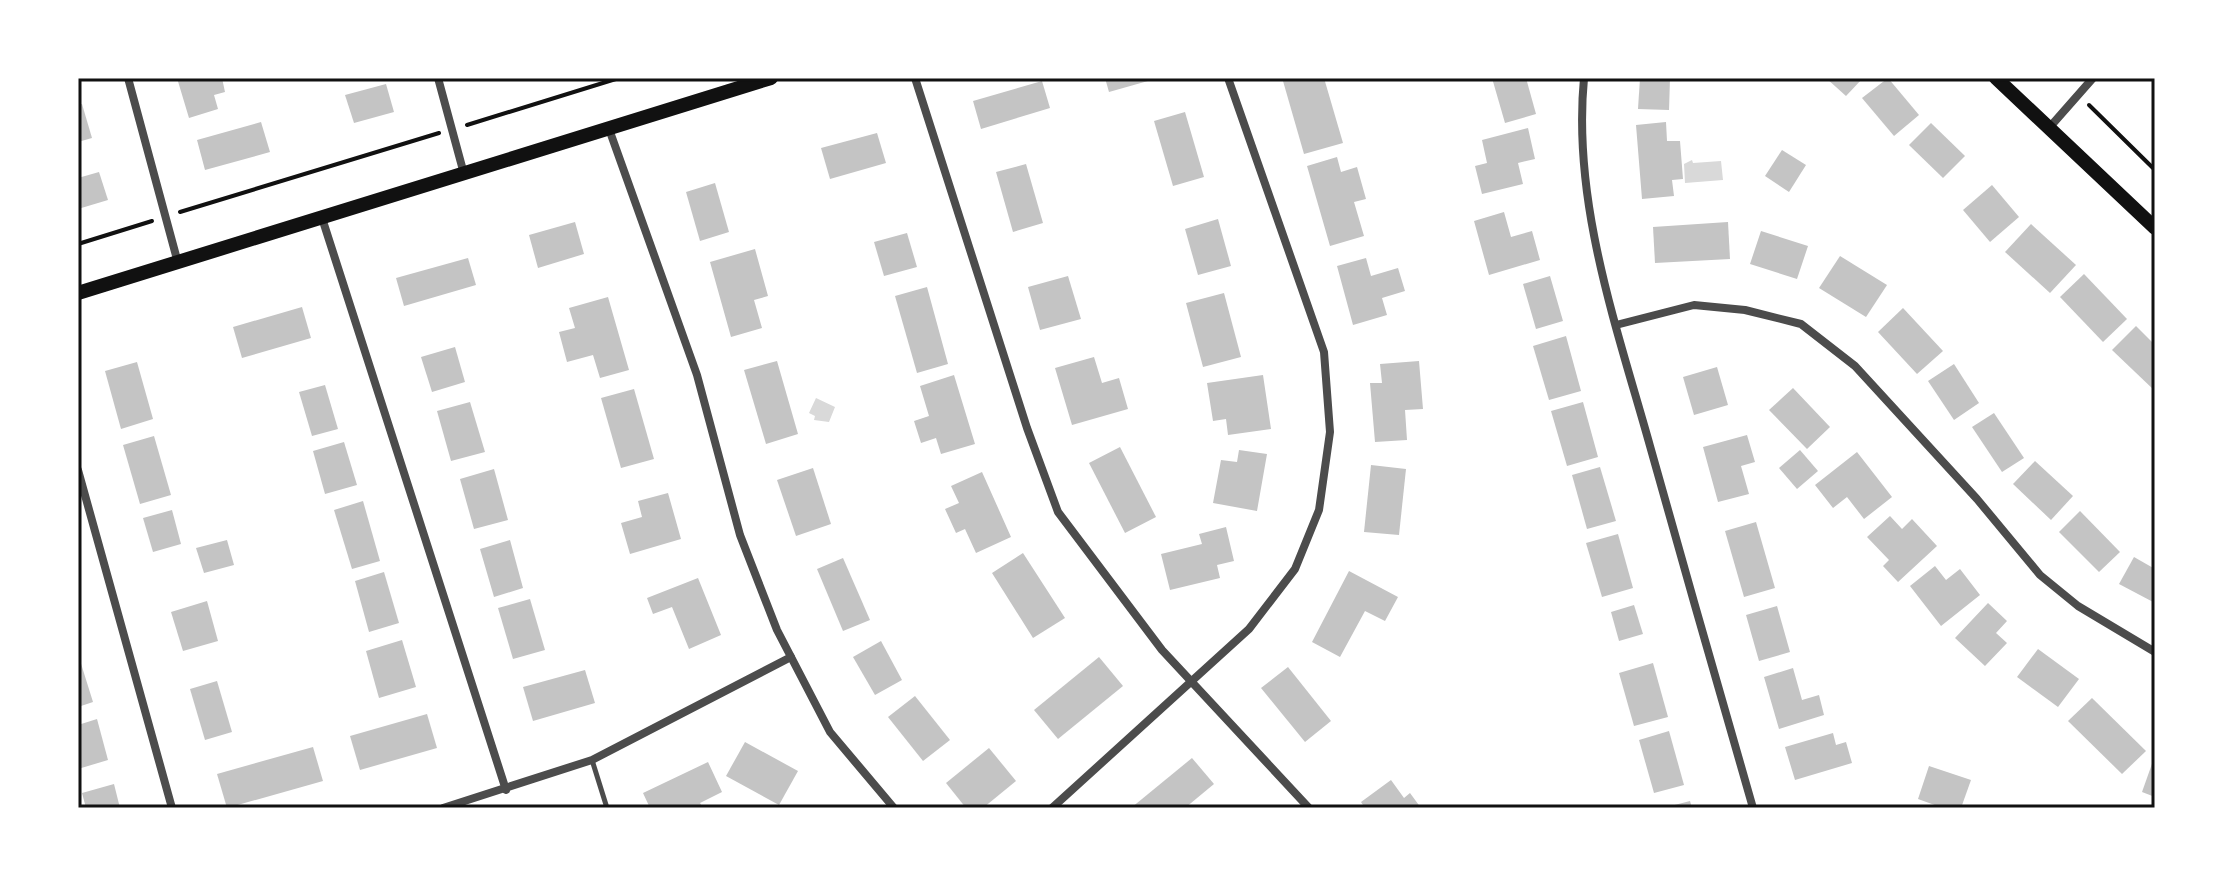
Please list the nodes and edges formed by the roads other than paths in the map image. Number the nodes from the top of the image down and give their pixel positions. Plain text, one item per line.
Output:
1 (128, 78) edge
2 (438, 78) edge
3 (771, 78) edge
4 (915, 78) edge
5 (1228, 78) edge
6 (1584, 78) edge
7 (1996, 78) edge
8 (2093, 78) edge
9 (751, 81) edge
10 (2049, 128) junction
11 (609, 129) junction
12 (464, 174) junction
13 (322, 218) junction
14 (2155, 228) edge
15 (178, 263) junction
16 (78, 293) edge
17 (1616, 325) junction
18 (78, 470) edge
19 (2155, 652) edge
20 (791, 657) junction
21 (1193, 683) junction
22 (592, 760) junction
23 (506, 790) junction
24 (172, 808) edge
25 (443, 808) edge
26 (607, 808) edge
27 (894, 808) edge
28 (1052, 808) edge
29 (1309, 808) edge
30 (1753, 808) edge

1 - 15 street
2 - 12 street
3 - 9 main road
4 - 21 street
5 - 21 street
6 - 17 street
7 - 10 main road
8 - 10 street
9 - 11 main road
10 - 14 main road
11 - 12 main road
11 - 20 street
12 - 13 main road
13 - 15 main road
13 - 23 street
15 - 16 main road
17 - 19 street
17 - 30 street
18 - 24 street
20 - 22 street
20 - 27 street
21 - 28 street
21 - 29 street
22 - 23 street
22 - 26 lane
23 - 25 street

